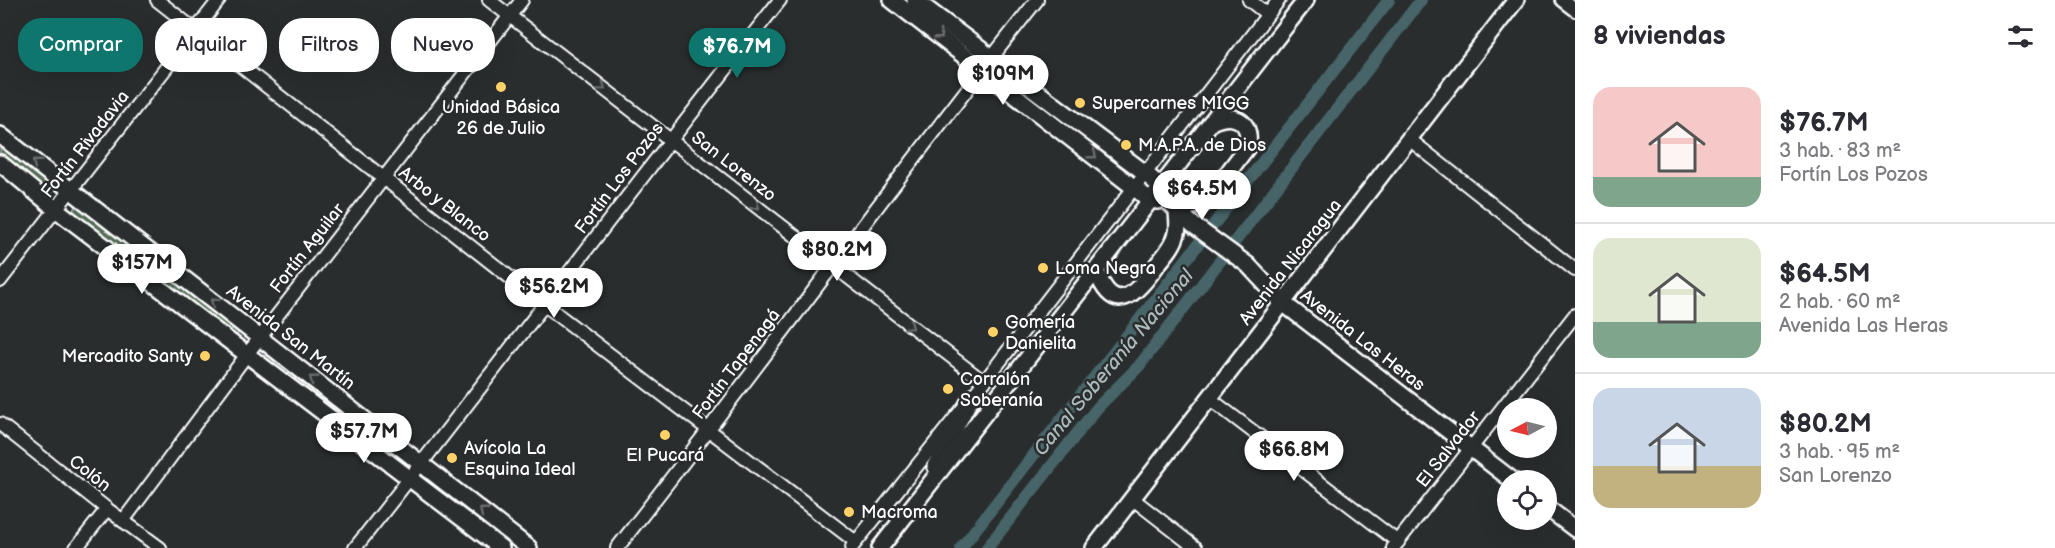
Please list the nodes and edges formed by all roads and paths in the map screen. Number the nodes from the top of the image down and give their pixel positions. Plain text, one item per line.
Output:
1 (157, 0) edge
2 (219, 0) edge
3 (489, 0) edge
4 (522, 0) edge
5 (780, 0) edge
6 (892, 0) edge
7 (915, 0) edge
8 (1037, 0) edge
9 (1249, 0) edge
10 (1279, 0) edge
11 (1306, 0) edge
12 (1516, 0) edge
13 (1563, 0) edge
14 (1575, 10) edge
15 (1267, 14) junction
16 (509, 16) junction
17 (180, 18) edge
18 (205, 18) edge
19 (987, 64) junction
20 (163, 72) edge
21 (249, 72) edge
22 (1211, 122) junction
23 (0, 135) edge
24 (671, 139) junction
25 (1409, 139) junction
26 (0, 163) edge
27 (1145, 173) junction
28 (384, 179) junction
29 (1134, 187) junction
30 (1161, 187) junction
31 (71, 190) junction
32 (1150, 200) junction
33 (1172, 206) junction
34 (57, 210) junction
35 (831, 265) junction
36 (1096, 270) junction
37 (1575, 270) edge
38 (0, 281) edge
39 (1283, 303) junction
40 (546, 305) junction
41 (1575, 315) edge
42 (260, 339) junction
43 (248, 353) junction
44 (984, 382) junction
45 (1209, 398) junction
46 (970, 400) junction
47 (0, 424) edge
48 (709, 430) junction
49 (1471, 448) junction
50 (422, 463) junction
51 (1499, 470) edge
52 (410, 478) junction
53 (1132, 499) junction
54 (915, 504) junction
55 (107, 509) junction
56 (1557, 515) edge
57 (123, 521) junction
58 (1575, 529) edge
59 (854, 545) edge
60 (1395, 545) edge
61 (76, 548) edge
62 (159, 548) edge
63 (355, 548) edge
64 (501, 548) edge
65 (529, 548) edge
66 (616, 548) edge
67 (880, 548) edge
68 (1095, 548) edge
69 (1196, 548) edge

1 - 17 street, Arbo y Blanco
2 - 18 street, Fortín Rivadavia
3 - 16 street, San Lorenzo
4 - 16 street, Fortín Aguilar
5 - 24 street, Fortín Los Pozos
6 -> 19 main road, Avenida Las Heras
7 - 19 main road, Avenida Las Heras
8 - 19 street, Fortín Tapenagá
9 - 15 street
10 - 15 street
11 - 22 main road
12 - 25 main road, Avenida Nicaragua
13 - 14 street
15 - 27 street
16 -> 24 street, San Lorenzo
16 - 28 street, Fortín Aguilar
19 - 27 main road, Avenida Las Heras
19 -> 29 main road, Avenida Las Heras
19 - 35 street, Fortín Tapenagá
20 - 31 street, Fortín Rivadavia
21 - 28 street, Arbo y Blanco
22 - 30 main road
22 - 33 main road
31 -> 23 main road, Avenida San Martín
24 -> 35 street, San Lorenzo
24 - 40 street, Fortín Los Pozos
25 - 37 street
25 - 39 main road, Avenida Nicaragua
26 - 34 main road
27 - 29 street
27 - 30 main road, Avenida Las Heras
28 - 40 street, Arbo y Blanco
28 - 42 street, Fortín Aguilar
29 - 32 main road, Avenida Las Heras
29 - 44 street
30 - 32 main road
30 - 33 main road, Avenida Las Heras
31 - 34 street, Fortín Rivadavia
42 -> 31 main road, Avenida San Martín
32 - 33 main road
32 - 36 main road
33 - 36 main road
33 - 39 main road, Avenida Las Heras
34 - 38 street, Fortín Rivadavia
34 - 43 main road
35 -> 44 street, San Lorenzo
35 - 48 street, Fortín Tapenagá
36 - 54 main road
39 - 45 main road, Avenida Nicaragua
39 - 49 main road, Avenida Las Heras
40 - 48 street, Arbo y Blanco
40 - 50 street, Fortín Los Pozos
41 - 49 street, El Salvador
42 - 43 street, Fortín Aguilar
50 -> 42 main road, Avenida San Martín
43 - 52 main road
43 - 57 street, Fortín Aguilar
44 - 46 street
45 - 53 main road, Avenida Nicaragua
45 - 60 street
46 - 54 main road
46 - 59 street
47 - 55 street, Colón
48 - 59 street, Arbo y Blanco
48 - 66 street, Fortín Tapenagá
49 - 51 main road, Avenida Las Heras
49 - 60 street, El Salvador
50 - 52 street, Fortín Los Pozos
65 -> 50 main road, Avenida San Martín
52 - 63 street, Fortín Los Pozos
52 - 64 main road
53 - 68 main road, Avenida Nicaragua
53 - 69 street
54 - 67 main road
55 - 57 street, Colón
55 - 61 street
56 - 58 main road
57 - 62 street, Colón

